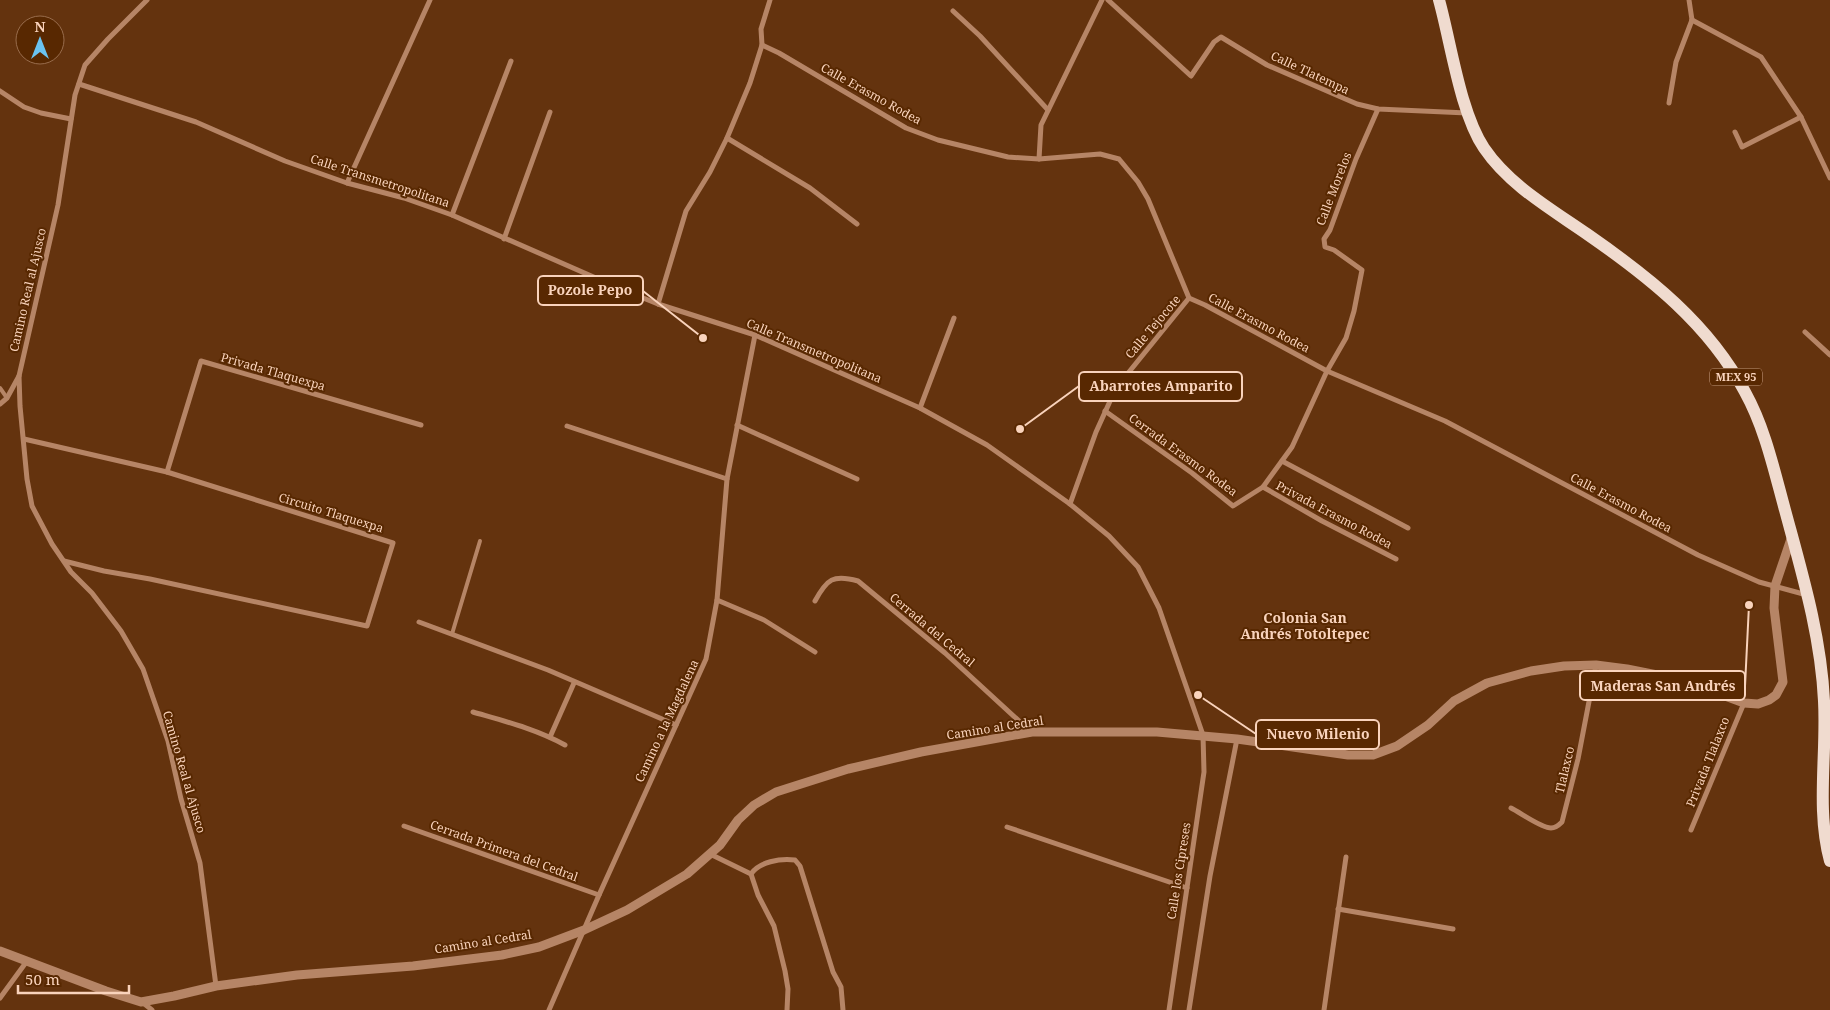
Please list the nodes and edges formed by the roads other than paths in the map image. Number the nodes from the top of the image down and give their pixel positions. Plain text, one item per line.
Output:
1 (147, 0) edge
2 (430, 0) edge
3 (770, 0) edge
4 (1102, 0) edge
5 (1108, 0) edge
6 (1439, 0) edge
7 (1689, 0) edge
8 (953, 12) dead end
9 (1692, 20) junction
10 (762, 45) junction
11 (511, 60) dead end
12 (79, 84) junction
13 (0, 91) edge
14 (1669, 104) dead end
15 (1378, 109) junction
16 (1048, 110) junction
17 (550, 112) dead end
18 (1468, 113) junction
19 (1801, 117) junction
20 (71, 119) junction
21 (1735, 132) dead end
22 (728, 138) junction
23 (1039, 159) junction
24 (1830, 178) edge
25 (347, 182) junction
26 (452, 215) junction
27 (857, 224) dead end
28 (504, 239) junction
29 (1189, 298) junction
30 (658, 304) junction
31 (954, 318) dead end
32 (1805, 332) dead end
33 (755, 335) junction
34 (1830, 355) edge
35 (1327, 371) junction
36 (19, 376) junction
37 (0, 388) edge
38 (7, 398) junction
39 (0, 404) edge
40 (920, 408) junction
41 (1105, 411) junction
42 (737, 424) junction
43 (421, 425) dead end
44 (567, 426) dead end
45 (24, 439) junction
46 (1282, 461) junction
47 (168, 472) junction
48 (857, 478) dead end
49 (727, 479) junction
50 (1263, 487) junction
51 (1070, 504) junction
52 (1408, 528) dead end
53 (1792, 536) junction
54 (480, 541) dead end
55 (1396, 559) dead end
56 (64, 561) junction
57 (1775, 586) junction
58 (1807, 595) junction
59 (716, 600) junction
60 (815, 601) dead end
61 (419, 622) dead end
62 (452, 634) junction
63 (815, 652) dead end
64 (1596, 665) junction
65 (1826, 678) edge
66 (574, 682) junction
67 (1744, 703) junction
68 (473, 712) dead end
69 (676, 725) junction
70 (1032, 732) junction
71 (1203, 735) junction
72 (550, 736) junction
73 (1237, 739) junction
74 (564, 745) dead end
75 (1511, 808) dead end
76 (404, 826) dead end
77 (1007, 827) dead end
78 (1692, 830) dead end
79 (710, 854) junction
80 (1346, 857) dead end
81 (1830, 861) edge
82 (751, 874) junction
83 (1187, 888) junction
84 (598, 895) junction
85 (1338, 909) junction
86 (584, 930) junction
87 (1453, 930) dead end
88 (0, 951) edge
89 (27, 961) junction
90 (216, 986) junction
91 (0, 998) edge
92 (141, 1002) junction
93 (152, 1010) edge
94 (549, 1010) edge
95 (787, 1010) edge
96 (843, 1010) edge
97 (1168, 1010) edge
98 (1189, 1010) edge
99 (1324, 1010) edge

1 - 12 street, Camino Real al Ajusco
2 - 25 street
3 - 10 street
4 - 16 street
5 - 15 street, Calle Tlatempa
6 - 18 main road, MEX 95
7 - 9 street
8 - 16 street
9 - 14 street
9 - 19 street
10 - 22 street
10 - 23 street, Calle Erasmo Rodea
11 - 26 street
12 - 20 street, Camino Real al Ajusco
12 - 25 street, Calle Transmetropolitana
13 - 20 street
15 - 18 street, Calle Tlatempa
15 - 35 street, Calle Morelos
16 - 23 street
17 - 28 street
18 - 53 main road, MEX 95
19 - 21 street
19 - 24 street
20 - 36 street, Camino Real al Ajusco
22 - 27 street
22 - 30 street
23 - 29 street, Calle Erasmo Rodea
25 - 26 street, Calle Transmetropolitana
26 - 28 street, Calle Transmetropolitana
28 - 30 street, Calle Transmetropolitana
29 - 35 street, Calle Erasmo Rodea
29 - 41 street, Calle Tejocote
30 - 33 street, Calle Transmetropolitana
31 - 40 street
32 - 34 street
33 - 40 street, Calle Transmetropolitana
33 - 42 street, Camino a la Magdalena
35 - 46 street, Cerrada Erasmo Rodea
35 - 57 street, Calle Erasmo Rodea
36 - 38 street
36 - 45 street, Camino Real al Ajusco
37 - 38 lane
38 - 39 street
40 - 51 street, Calle Transmetropolitana
41 - 50 street, Cerrada Erasmo Rodea
41 - 51 street, Calle Tejocote
42 - 48 street
42 - 49 street, Camino a la Magdalena
43 - 47 street, Privada Tlaquexpa
44 - 49 street
45 - 47 street, Circuito Tlaquexpa
45 - 56 street, Camino Real al Ajusco
46 - 50 street, Cerrada Erasmo Rodea
46 - 52 street
47 - 56 street, Circuito Tlaquexpa
49 - 59 street, Camino a la Magdalena
50 - 55 street, Privada Erasmo Rodea
51 - 71 street, Calle Transmetropolitana
53 - 57 street, Camino al Cedral
53 - 58 main road, MEX 95
54 - 62 lane
56 - 90 street, Camino Real al Ajusco
57 - 58 street, Calle Erasmo Rodea
57 - 67 street, Camino al Cedral
58 - 65 main road, MEX 95
59 - 63 street
59 - 69 street, Camino a la Magdalena
60 - 70 street, Cerrada del Cedral
61 - 62 street
62 - 66 street
64 - 67 street, Camino al Cedral
64 - 73 street, Camino al Cedral
64 - 75 street, Tlalaxco
65 - 81 main road, MEX 95
66 - 69 street
66 - 72 street
67 - 78 street, Privada Tlalaxco
68 - 72 street
69 - 84 street, Camino a la Magdalena
70 - 71 street, Camino al Cedral
70 - 79 street, Camino al Cedral
71 - 73 street, Camino al Cedral
71 - 83 street, Calle los Cipreses
72 - 74 street
73 - 98 street
76 - 84 street, Cerrada Primera del Cedral
77 - 83 street
79 - 82 street
79 - 86 street, Camino al Cedral
80 - 85 street
82 - 95 street
82 - 96 street
83 - 97 street, Calle los Cipreses
84 - 86 street, Camino a la Magdalena
85 - 87 street
85 - 99 street
86 - 90 street, Camino al Cedral
86 - 94 street, Camino a la Magdalena
88 - 89 street
89 - 91 street
89 - 92 street
90 - 92 street, Camino al Cedral
92 - 93 street

